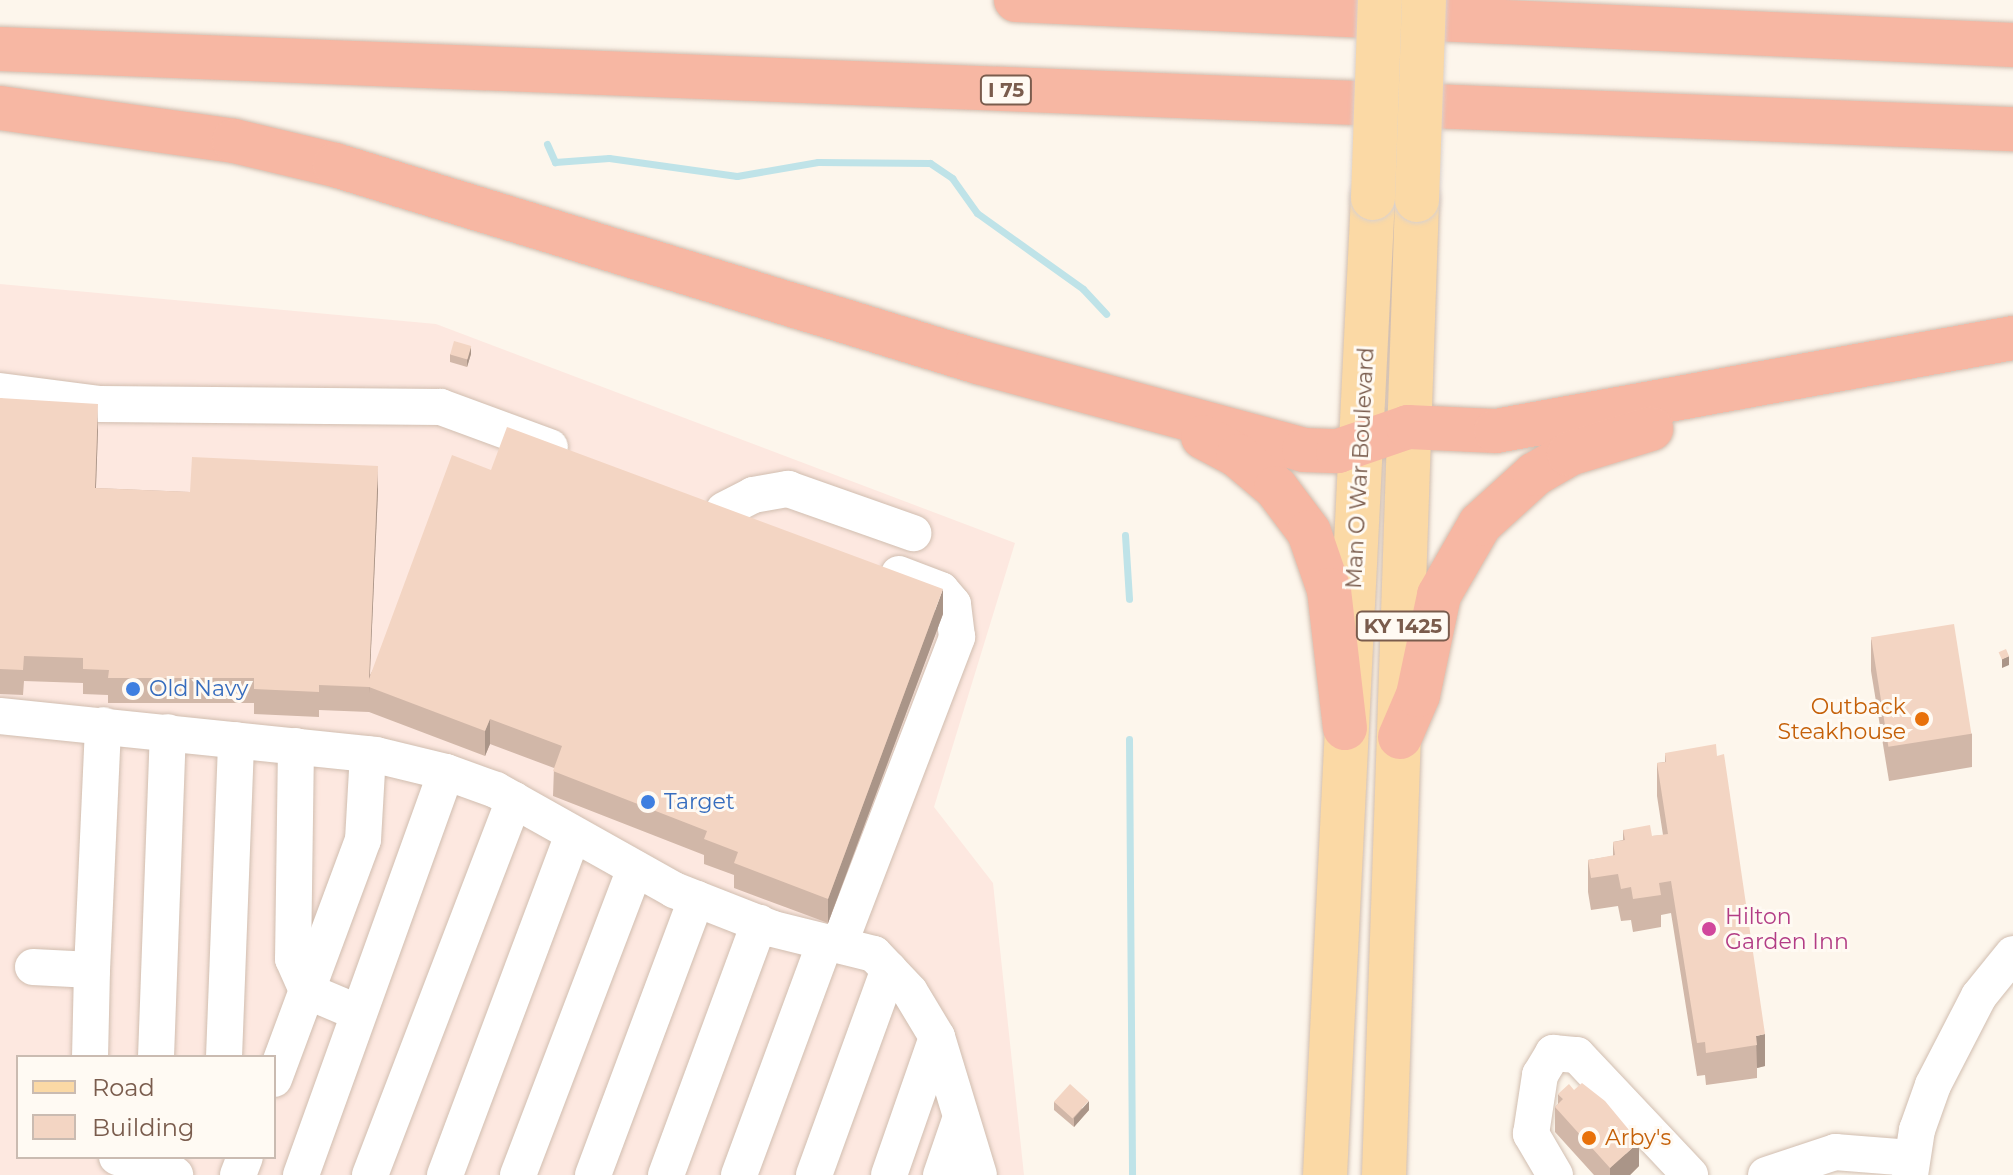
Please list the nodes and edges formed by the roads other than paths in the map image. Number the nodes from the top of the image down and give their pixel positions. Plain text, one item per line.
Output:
1 (1016, 0) edge
2 (1380, 0) edge
3 (1424, 0) edge
4 (2013, 45) edge
5 (0, 49) edge
6 (0, 108) edge
7 (2013, 129) edge
8 (2005, 340) edge
9 (0, 391) edge
10 (1112, 398) junction
11 (1408, 427) junction
12 (1362, 443) junction
13 (590, 462) edge
14 (767, 526) edge
15 (913, 533) dead end
16 (869, 563) edge
17 (0, 716) edge
18 (103, 725) junction
19 (1345, 728) junction
20 (168, 732) junction
21 (1400, 737) junction
22 (236, 740) junction
23 (296, 746) junction
24 (368, 754) junction
25 (446, 772) junction
26 (514, 800) junction
27 (573, 834) junction
28 (635, 869) junction
29 (696, 899) junction
30 (759, 923) junction
31 (832, 944) junction
32 (2013, 954) edge
33 (33, 967) dead end
34 (889, 969) junction
35 (92, 970) junction
36 (307, 991) junction
37 (359, 1013) junction
38 (937, 1037) junction
39 (90, 1055) edge
40 (156, 1055) edge
41 (224, 1055) edge
42 (276, 1074) edge
43 (961, 1117) junction
44 (126, 1159) edge
45 (1910, 1166) edge
46 (160, 1167) edge
47 (301, 1175) edge
48 (370, 1175) edge
49 (445, 1175) edge
50 (518, 1175) edge
51 (593, 1175) edge
52 (666, 1175) edge
53 (739, 1175) edge
54 (814, 1175) edge
55 (889, 1175) edge
56 (941, 1175) edge
57 (979, 1175) edge
58 (1325, 1175) edge
59 (1384, 1175) edge
60 (1555, 1175) edge
61 (1690, 1175) edge
62 (1766, 1175) edge

1 - 4 highway
2 - 12 main road, Man O War Boulevard / KY 1425, bridge
3 - 11 main road, Man O War Boulevard / KY 1425, bridge
5 - 7 highway, I 75
6 - 10 highway
8 - 11 highway
8 - 21 highway
9 - 13 street
10 - 12 highway
10 - 19 highway
11 - 12 highway
11 - 21 main road, Man O War Boulevard / KY 1425
12 - 19 main road, Man O War Boulevard / KY 1425
14 - 15 street
16 - 31 street
17 - 18 street
18 - 20 street
18 - 35 street
19 - 58 main road, Man O War Boulevard / KY 1425
20 - 22 street
20 - 40 street
21 - 59 main road, Man O War Boulevard / KY 1425
22 - 23 street
22 - 41 street
23 - 24 street
23 - 36 street
24 - 25 street
24 - 36 street
25 - 26 street
25 - 37 street
26 - 27 street
26 - 48 street
27 - 28 street
27 - 49 street
28 - 29 street
28 - 50 street
29 - 30 street
29 - 51 street
30 - 31 street
30 - 52 street
31 - 34 street
31 - 53 street
32 - 45 street
33 - 35 street
34 - 38 street
34 - 54 street
35 - 39 street
36 - 37 street
36 - 42 street
37 - 47 street
38 - 43 street
38 - 55 street
43 - 56 street
43 - 57 street
44 - 46 street
45 - 62 street
60 - 61 street

